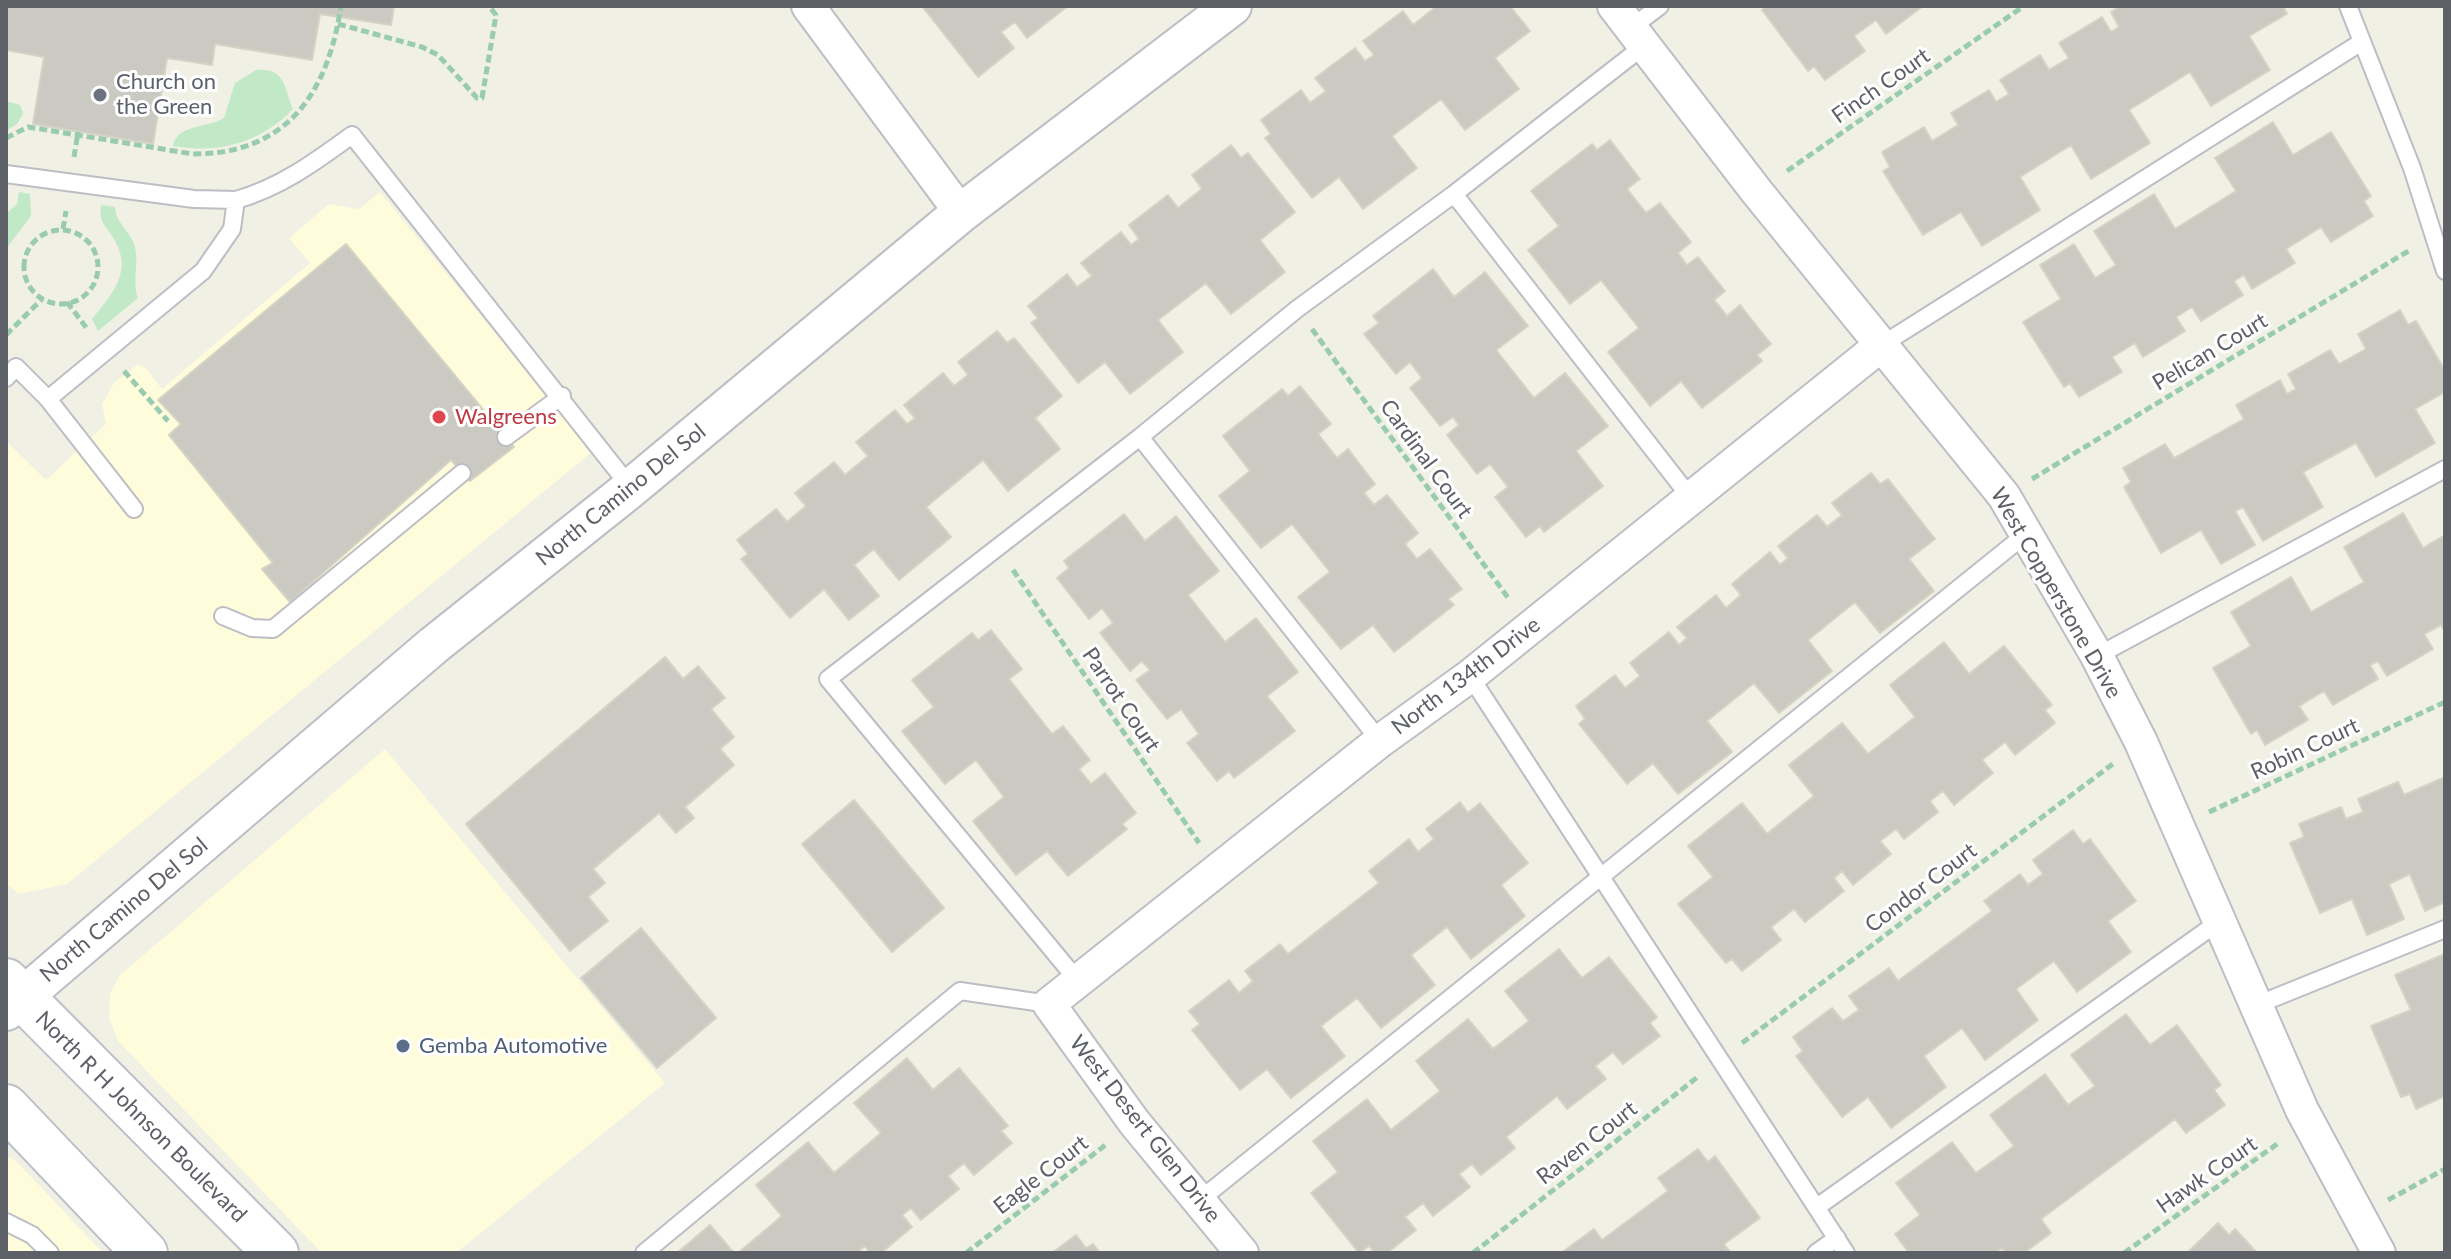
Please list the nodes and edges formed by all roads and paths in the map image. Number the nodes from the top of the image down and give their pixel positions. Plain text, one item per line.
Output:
1 (341, 6) edge
2 (489, 6) edge
3 (1232, 6) edge
4 (1660, 6) edge
5 (2024, 6) edge
6 (2348, 6) edge
7 (816, 9) edge
8 (338, 24) junction
9 (1630, 26) edge
10 (2360, 43) junction
11 (6, 138) edge
12 (6, 174) edge
13 (1757, 192) junction
14 (1454, 194) junction
15 (236, 200) junction
16 (961, 213) junction
17 (2434, 235) junction
18 (2445, 271) edge
19 (42, 299) junction
20 (1297, 309) junction
21 (6, 335) edge
22 (1880, 346) junction
23 (9, 367) edge
24 (562, 396) junction
25 (48, 399) junction
26 (506, 437) dead end
27 (1140, 437) junction
28 (2445, 469) edge
29 (462, 473) dead end
30 (631, 488) junction
31 (2004, 496) junction
32 (1690, 497) junction
33 (134, 509) dead end
34 (2026, 534) junction
35 (998, 548) junction
36 (223, 616) dead end
37 (1530, 628) junction
38 (2097, 656) junction
39 (1470, 676) junction
40 (2445, 702) edge
41 (1380, 741) junction
42 (2141, 742) junction
43 (2179, 826) junction
44 (1217, 871) junction
45 (1601, 876) junction
46 (2220, 921) junction
47 (2445, 929) edge
48 (1078, 981) junction
49 (11, 996) edge
50 (1049, 1004) junction
51 (2254, 1006) junction
52 (1721, 1059) junction
53 (6, 1107) edge
54 (1134, 1122) junction
55 (2308, 1122) junction
56 (2445, 1169) edge
57 (1201, 1199) junction
58 (1817, 1207) junction
59 (2359, 1216) junction
60 (6, 1222) edge
61 (1837, 1238) junction
62 (50, 1253) edge
63 (145, 1253) edge
64 (276, 1253) edge
65 (644, 1253) edge
66 (966, 1253) edge
67 (1242, 1253) edge
68 (1473, 1253) edge
69 (1816, 1253) edge
70 (1846, 1253) edge
71 (2124, 1253) edge
72 (2379, 1253) edge

1 - 8 path
2 - 8 path
3 - 16 street, North Camino Del Sol
4 - 9 lane
5 - 13 path, Finch Court
6 - 10 lane
7 - 16 street
8 - 11 path
9 - 13 street, West Copperstone Drive
9 - 14 lane
10 - 17 lane
10 - 22 lane
12 - 15 lane
13 - 22 street, West Copperstone Drive
14 - 20 lane
14 - 32 lane
15 - 24 lane
15 - 25 lane
16 - 30 street, North Camino Del Sol
17 - 18 lane
17 - 31 path, Pelican Court
19 - 19 path
19 - 21 path
20 - 27 lane
20 - 37 path, Cardinal Court
22 - 31 street, West Copperstone Drive
22 - 32 street, North 134th Drive
23 - 25 lane
24 - 26 lane
24 - 30 lane
25 - 33 lane
27 - 35 lane
27 - 41 lane
28 - 38 lane
29 - 36 lane
30 - 49 street, North Camino Del Sol
31 - 34 street, West Copperstone Drive
32 - 37 street, North 134th Drive
34 - 38 street, West Copperstone Drive
34 - 45 lane
35 - 44 path, Parrot Court
35 - 48 lane
37 - 39 street, North 134th Drive
38 - 42 street, West Copperstone Drive
39 - 41 street, North 134th Drive
39 - 45 lane
40 - 43 path, Robin Court
41 - 44 street, North 134th Drive
42 - 43 street, West Copperstone Drive
42 - 52 path, Condor Court
43 - 46 street, West Copperstone Drive
44 - 48 street, North 134th Drive
45 - 52 lane
45 - 57 lane
46 - 51 street, West Copperstone Drive
46 - 58 lane
47 - 51 lane
48 - 50 street, North 134th Drive
49 - 64 main road, North R H Johnson Boulevard
50 - 54 street, West Desert Glen Drive
50 - 65 lane
51 - 55 street, West Copperstone Drive
52 - 58 lane
52 - 68 path, Raven Court
53 - 63 main road
54 - 57 street, West Desert Glen Drive
54 - 66 path, Eagle Court
55 - 59 street, West Copperstone Drive
55 - 71 path, Hawk Court
56 - 59 path
57 - 67 street, West Desert Glen Drive
58 - 61 lane
59 - 72 street, West Copperstone Drive
60 - 62 lane
61 - 69 lane
61 - 70 lane

